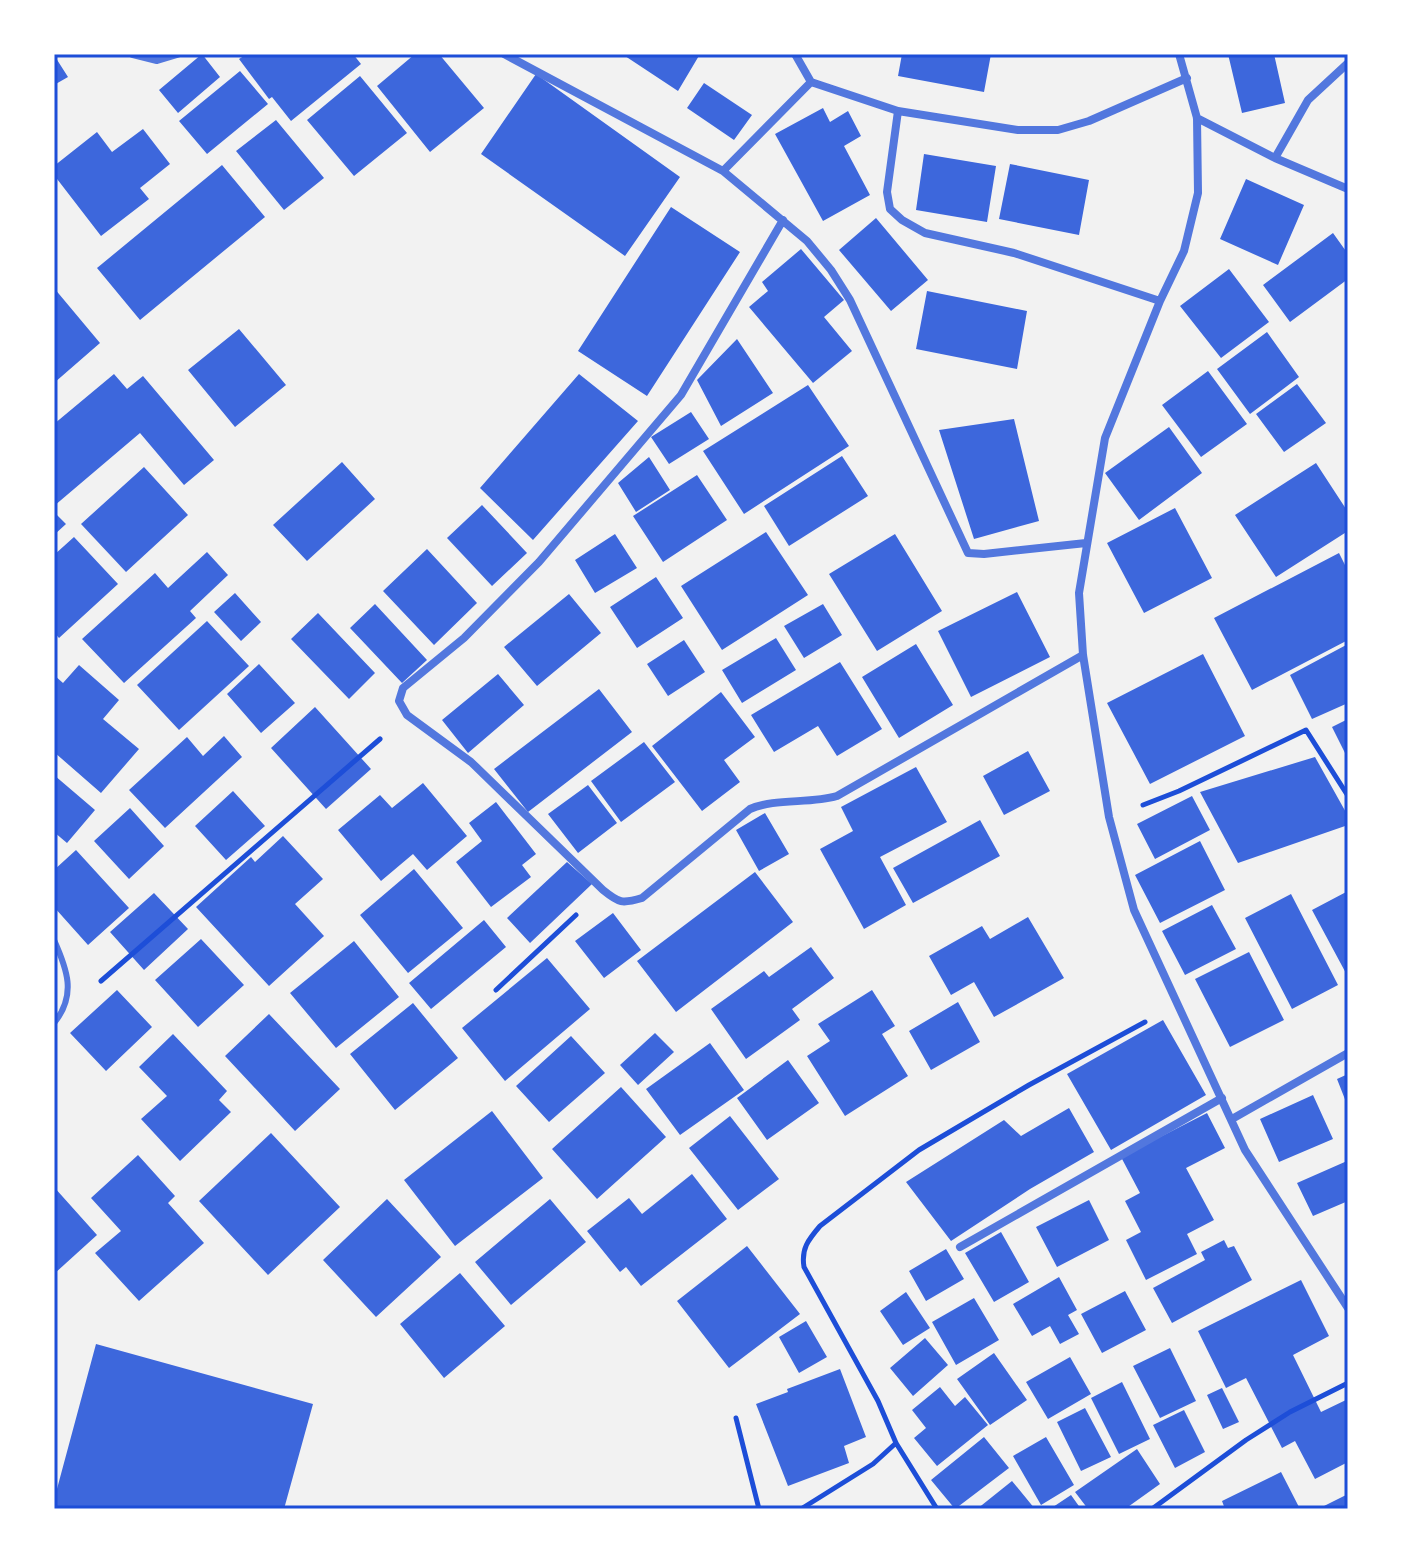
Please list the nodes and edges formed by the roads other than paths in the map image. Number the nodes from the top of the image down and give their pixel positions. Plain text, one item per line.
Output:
1 (133, 54) edge
2 (177, 54) edge
3 (504, 54) edge
4 (795, 54) edge
5 (1179, 54) edge
6 (1348, 63) edge
7 (1187, 78) junction
8 (811, 82) junction
9 (898, 111) junction
10 (1197, 118) junction
11 (1275, 158) junction
12 (723, 171) junction
13 (1348, 189) edge
14 (783, 220) junction
15 (1160, 301) junction
16 (1086, 543) junction
17 (1083, 655) junction
18 (54, 940) edge
19 (56, 1021) edge
20 (1348, 1053) edge
21 (1222, 1098) junction
22 (1232, 1119) junction
23 (960, 1247) dead end
24 (1348, 1308) edge

1 - 2 street
3 - 12 street
4 - 8 street
5 - 7 street
6 - 11 street
7 - 9 street
7 - 10 street
8 - 9 street
8 - 12 street
9 - 15 street
10 - 11 street
10 - 15 street
11 - 13 street
12 - 14 street
14 - 16 street
14 - 17 street
15 - 16 street
16 - 17 street
17 - 21 street
18 - 19 lane
20 - 22 street
21 - 22 street
21 - 23 street
22 - 24 street

